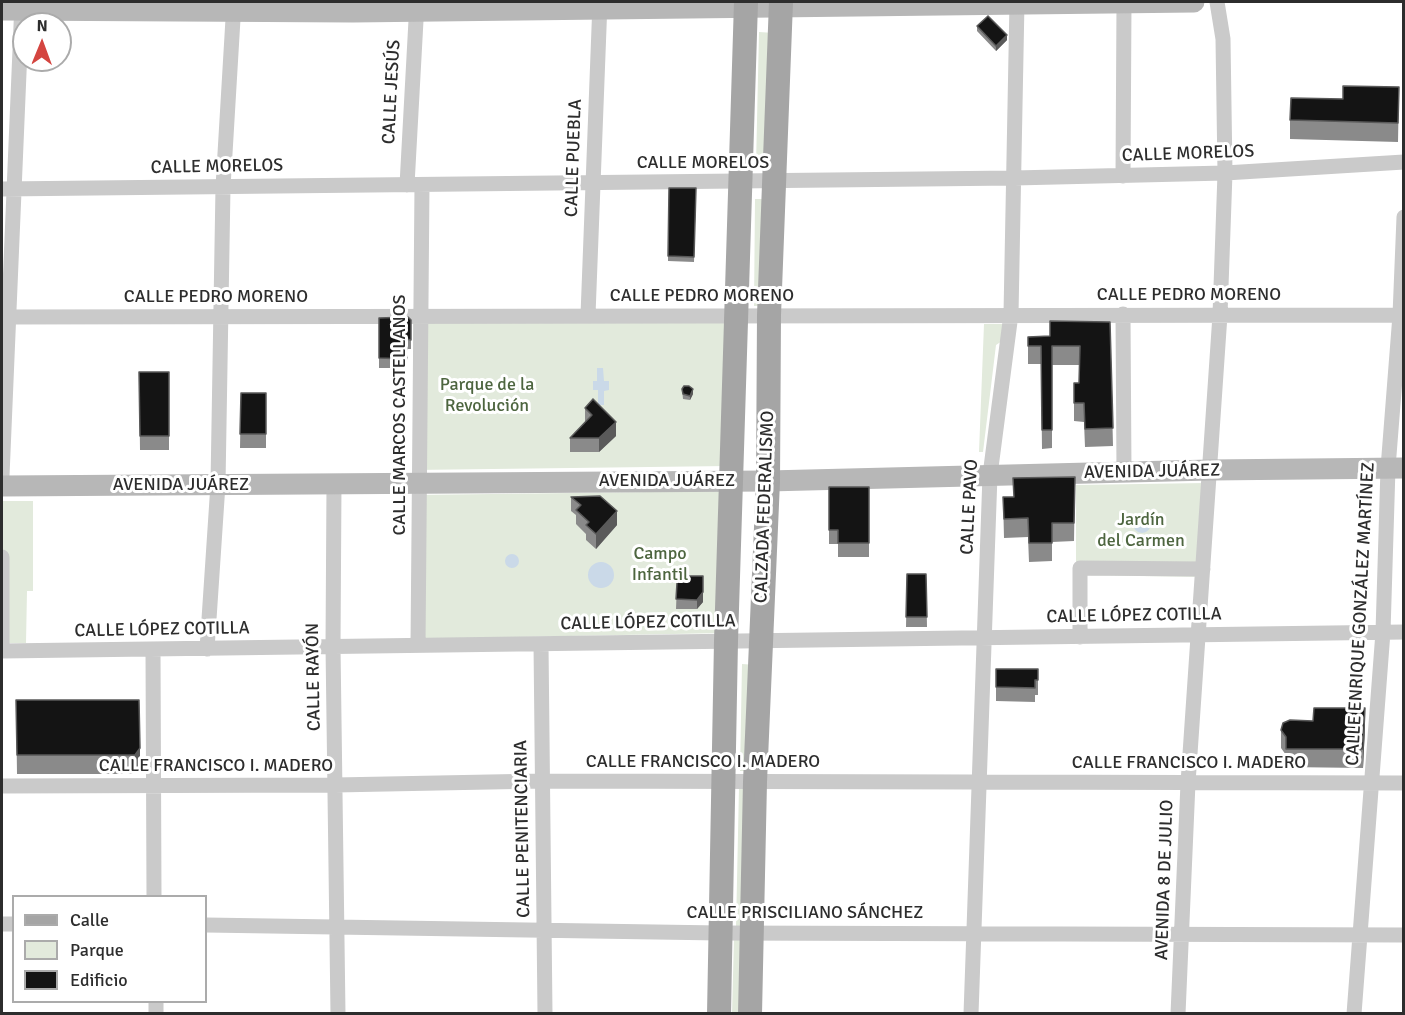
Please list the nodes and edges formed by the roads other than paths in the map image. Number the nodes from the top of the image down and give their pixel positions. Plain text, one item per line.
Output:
1 (1194, 2) edge
2 (1218, 2) edge
3 (1016, 3) edge
4 (1124, 3) edge
5 (746, 4) edge
6 (781, 4) edge
7 (600, 5) edge
8 (233, 6) edge
9 (417, 6) edge
10 (15, 7) edge
11 (1404, 162) edge
12 (1225, 173) junction
13 (1123, 176) junction
14 (1014, 178) junction
15 (740, 182) junction
16 (775, 182) junction
17 (593, 183) junction
18 (414, 185) junction
19 (223, 187) junction
20 (8, 189) edge
21 (1404, 217) edge
22 (1011, 314) junction
23 (1123, 314) junction
24 (588, 315) junction
25 (736, 315) junction
26 (769, 315) junction
27 (1220, 315) junction
28 (1402, 315) edge
29 (221, 316) junction
30 (420, 316) junction
31 (4, 317) edge
32 (1396, 468) edge
33 (1210, 470) junction
34 (1124, 472) junction
35 (990, 475) junction
36 (2, 476) edge
37 (731, 481) junction
38 (768, 481) junction
39 (334, 483) junction
40 (419, 483) junction
41 (218, 484) junction
42 (2, 486) edge
43 (2, 557) edge
44 (1203, 570) junction
45 (1383, 632) junction
46 (1404, 632) edge
47 (1198, 634) junction
48 (1080, 636) junction
49 (984, 638) junction
50 (726, 641) junction
51 (760, 641) junction
52 (541, 644) junction
53 (418, 645) junction
54 (333, 646) junction
55 (207, 649) junction
56 (153, 650) junction
57 (2, 651) edge
58 (541, 781) junction
59 (722, 782) junction
60 (755, 782) junction
61 (979, 783) junction
62 (1188, 783) junction
63 (1371, 783) junction
64 (1404, 783) edge
65 (335, 785) junction
66 (2, 786) edge
67 (154, 787) junction
68 (154, 895) edge
69 (207, 925) edge
70 (338, 927) junction
71 (543, 930) junction
72 (720, 933) junction
73 (753, 933) junction
74 (974, 934) junction
75 (1182, 934) junction
76 (1361, 934) junction
77 (1404, 935) edge
78 (338, 1014) edge
79 (544, 1014) edge
80 (718, 1014) edge
81 (750, 1014) edge
82 (971, 1014) edge
83 (1178, 1014) edge
84 (1354, 1014) edge

1 - 4 main road
2 - 12 street, AVENIDA 8 DE JULIO
3 - 4 main road
3 - 6 main road
3 - 14 street, CALLE PAVO
4 - 13 street
5 - 6 main road
5 - 7 main road
5 - 15 main road, CALZADA FEDERALISMO
6 - 16 main road, CALZADA FEDERALISMO
7 - 9 main road
7 - 17 street, CALLE PUEBLA
8 - 9 main road
8 - 10 main road
8 - 19 street
9 - 18 street, CALLE JESÚS
10 - 20 street
11 - 12 street, CALLE MORELOS
12 - 13 street, CALLE MORELOS
12 - 27 street, AVENIDA 8 DE JULIO
13 - 14 street, CALLE MORELOS
14 - 16 street, CALLE MORELOS
14 - 22 street, CALLE PAVO
15 - 16 street, CALLE MORELOS
15 - 17 street, CALLE MORELOS
15 - 25 main road, CALZADA FEDERALISMO
16 - 26 main road, CALZADA FEDERALISMO
17 - 18 street, CALLE MORELOS
17 - 24 street, CALLE PUEBLA
18 - 19 street, CALLE MORELOS
18 - 30 street, CALLE MARCOS CASTELLANOS
19 - 20 street, CALLE MORELOS
19 - 29 street
20 - 31 street
21 - 28 street, CALLE ENRIQUE GONZÁLEZ MARTÍNEZ
22 - 23 street, CALLE PEDRO MORENO
22 - 26 street, CALLE PEDRO MORENO
22 - 35 street, CALLE PAVO
23 - 27 street, CALLE PEDRO MORENO
23 - 34 street
24 - 25 street, CALLE PEDRO MORENO
24 - 30 street, CALLE PEDRO MORENO
25 - 26 street, CALLE PEDRO MORENO
25 - 37 main road, CALZADA FEDERALISMO
26 - 38 main road, CALZADA FEDERALISMO
27 - 28 street, CALLE PEDRO MORENO
27 - 33 street, AVENIDA 8 DE JULIO
28 - 32 street, CALLE ENRIQUE GONZÁLEZ MARTÍNEZ
29 - 30 street, CALLE PEDRO MORENO
29 - 31 street, CALLE PEDRO MORENO
29 - 41 street
30 - 40 street, CALLE MARCOS CASTELLANOS
31 - 36 street
32 - 33 main road, AVENIDA JUÁREZ
32 - 45 street, CALLE ENRIQUE GONZÁLEZ MARTÍNEZ
33 - 34 main road, AVENIDA JUÁREZ
33 - 44 street, AVENIDA 8 DE JULIO
34 - 35 main road, AVENIDA JUÁREZ
35 - 38 main road, AVENIDA JUÁREZ
35 - 49 street, CALLE PAVO
37 - 38 main road, AVENIDA JUÁREZ
37 - 40 main road, AVENIDA JUÁREZ
37 - 50 main road, CALZADA FEDERALISMO
38 - 51 main road, CALZADA FEDERALISMO
39 - 40 main road, AVENIDA JUÁREZ
39 - 41 main road, AVENIDA JUÁREZ
39 - 54 street, CALLE RAYÓN
40 - 53 street, CALLE MARCOS CASTELLANOS
41 - 42 main road, AVENIDA JUÁREZ
41 - 55 street
43 - 57 street
44 - 47 street, AVENIDA 8 DE JULIO
44 - 48 street
45 - 46 street, CALLE LÓPEZ COTILLA
45 - 47 street, CALLE LÓPEZ COTILLA
45 - 63 street, CALLE ENRIQUE GONZÁLEZ MARTÍNEZ
47 - 48 street, CALLE LÓPEZ COTILLA
47 - 62 street, AVENIDA 8 DE JULIO
48 - 49 street, CALLE LÓPEZ COTILLA
49 - 51 street, CALLE LÓPEZ COTILLA
49 - 61 street, CALLE PAVO
50 - 51 street, CALLE LÓPEZ COTILLA
50 - 52 street, CALLE LÓPEZ COTILLA
50 - 59 main road, CALZADA FEDERALISMO
51 - 60 main road, CALZADA FEDERALISMO
52 - 53 street, CALLE LÓPEZ COTILLA
52 - 58 street, CALLE PENITENCIARIA
53 - 54 street, CALLE LÓPEZ COTILLA
54 - 55 street, CALLE LÓPEZ COTILLA
54 - 65 street, CALLE RAYÓN
55 - 56 street, CALLE LÓPEZ COTILLA
56 - 57 street, CALLE LÓPEZ COTILLA
56 - 67 street
58 - 59 street, CALLE FRANCISCO I. MADERO
58 - 65 street, CALLE FRANCISCO I. MADERO
58 - 71 street, CALLE PENITENCIARIA
59 - 60 street, CALLE FRANCISCO I. MADERO
59 - 72 main road, CALZADA FEDERALISMO
60 - 61 street, CALLE FRANCISCO I. MADERO
60 - 73 main road, CALZADA FEDERALISMO
61 - 62 street, CALLE FRANCISCO I. MADERO
61 - 74 street, CALLE PAVO
62 - 63 street, CALLE FRANCISCO I. MADERO
62 - 75 street, AVENIDA 8 DE JULIO
63 - 64 street, CALLE FRANCISCO I. MADERO
63 - 76 street, CALLE ENRIQUE GONZÁLEZ MARTÍNEZ
65 - 67 street, CALLE FRANCISCO I. MADERO
65 - 70 street, CALLE RAYÓN
66 - 67 street, CALLE FRANCISCO I. MADERO
67 - 68 street
69 - 70 street, CALLE PRISCILIANO SÁNCHEZ
70 - 71 street, CALLE PRISCILIANO SÁNCHEZ
70 - 78 street, CALLE RAYÓN
71 - 72 street, CALLE PRISCILIANO SÁNCHEZ
71 - 79 street, CALLE PENITENCIARIA
72 - 73 street, CALLE PRISCILIANO SÁNCHEZ
72 - 80 main road, CALZADA FEDERALISMO
73 - 74 street, CALLE PRISCILIANO SÁNCHEZ
73 - 81 main road, CALZADA FEDERALISMO
74 - 75 street, CALLE PRISCILIANO SÁNCHEZ
74 - 82 street, CALLE PAVO
75 - 76 street, CALLE PRISCILIANO SÁNCHEZ
75 - 83 street, AVENIDA 8 DE JULIO
76 - 77 street, CALLE PRISCILIANO SÁNCHEZ
76 - 84 street, CALLE ENRIQUE GONZÁLEZ MARTÍNEZ

